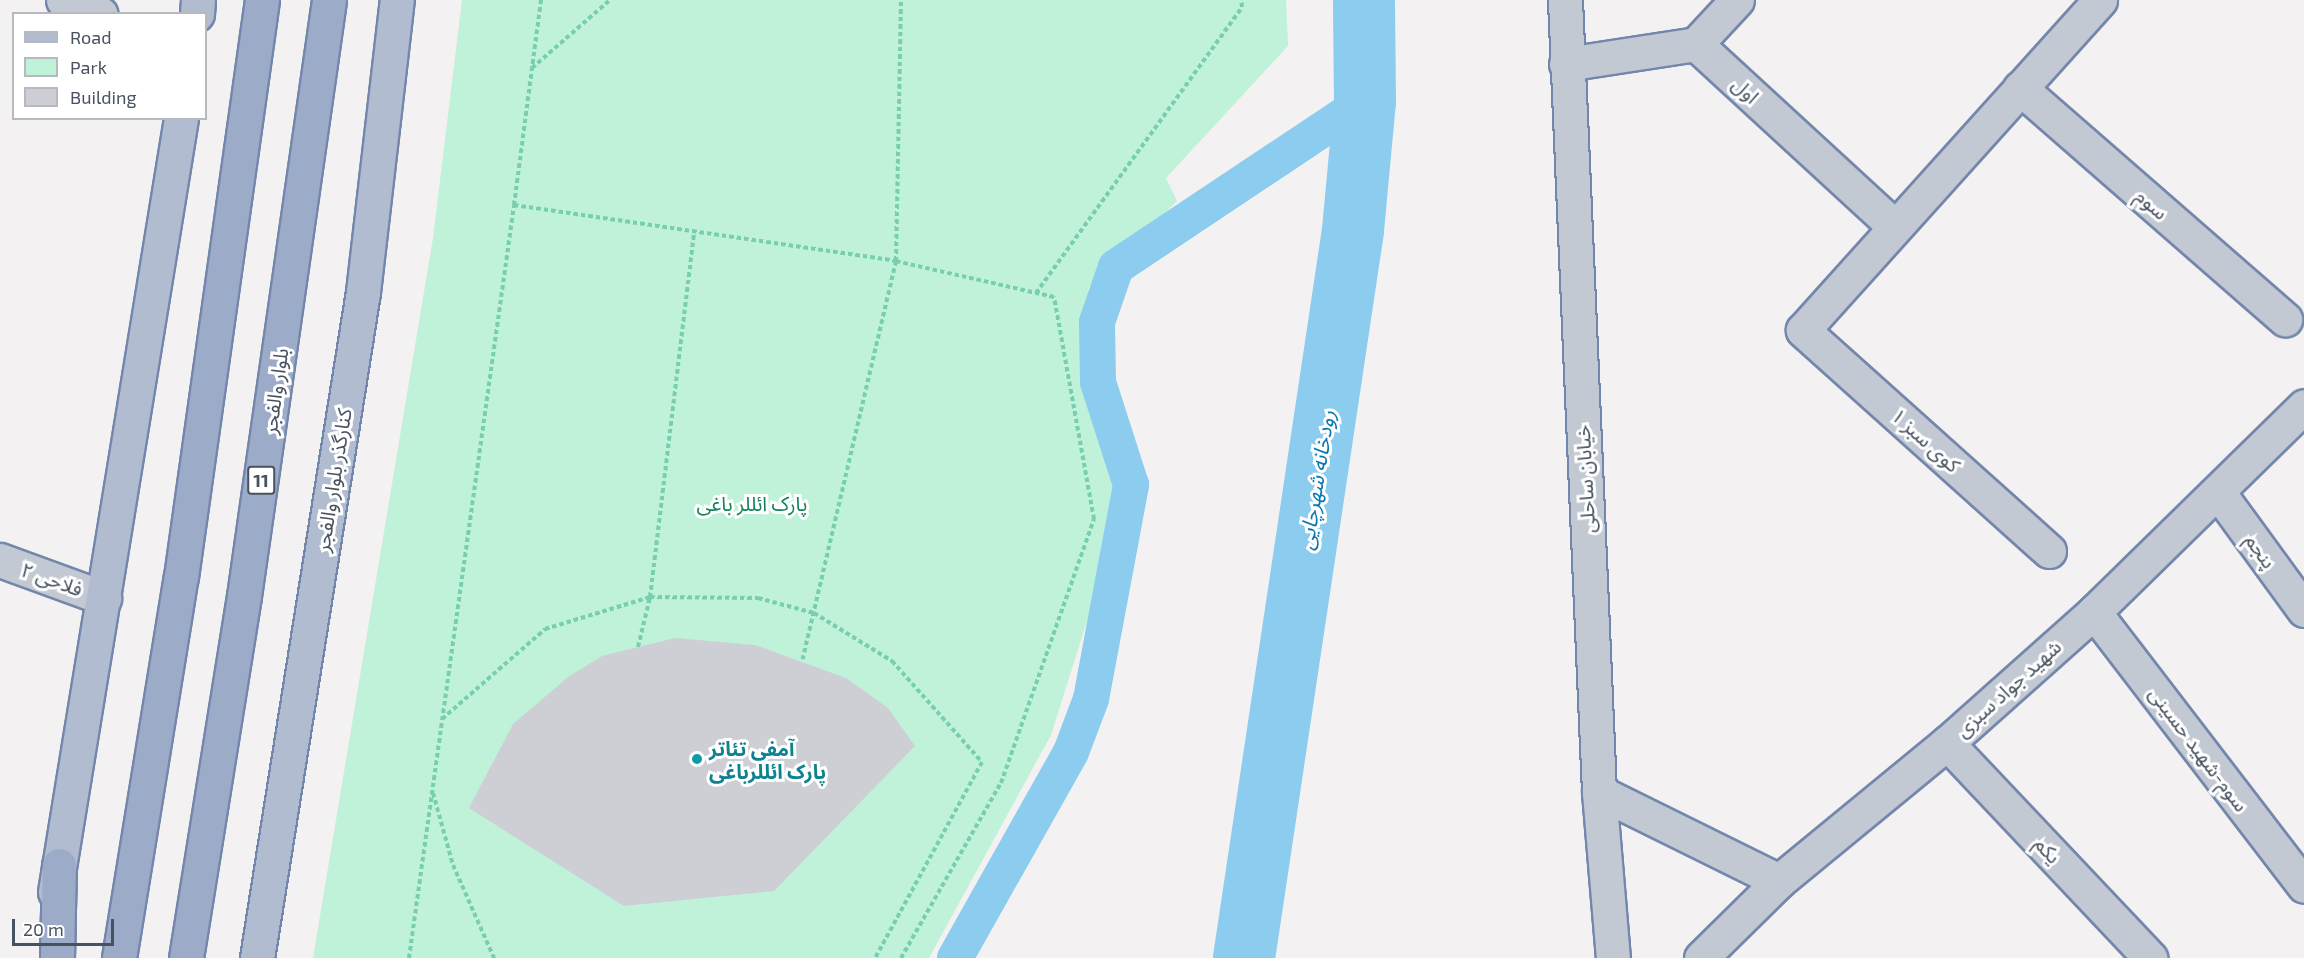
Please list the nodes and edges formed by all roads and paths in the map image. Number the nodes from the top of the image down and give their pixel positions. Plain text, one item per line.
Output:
1 (63, 0) edge
2 (262, 0) edge
3 (329, 0) edge
4 (397, 0) edge
5 (541, 0) edge
6 (610, 0) edge
7 (901, 0) edge
8 (1241, 0) edge
9 (1565, 0) edge
10 (1737, 0) edge
11 (2100, 0) edge
12 (96, 12) edge
13 (1696, 44) junction
14 (1566, 64) junction
15 (532, 68) junction
16 (2020, 88) junction
17 (181, 120) edge
18 (513, 205) junction
19 (1893, 225) junction
20 (694, 232) junction
21 (896, 261) junction
22 (1036, 293) junction
23 (2285, 319) dead end
24 (2304, 406) edge
25 (2218, 492) junction
26 (2049, 551) dead end
27 (0, 560) edge
28 (650, 597) junction
29 (104, 598) junction
30 (2304, 610) edge
31 (2094, 612) junction
32 (814, 613) junction
33 (638, 646) dead end
34 (803, 659) dead end
35 (442, 719) junction
36 (1947, 743) junction
37 (432, 790) junction
38 (1599, 792) junction
39 (59, 865) junction
40 (1779, 881) junction
41 (2304, 886) edge
42 (45, 958) edge
43 (57, 958) edge
44 (119, 958) edge
45 (186, 958) edge
46 (257, 958) edge
47 (409, 958) edge
48 (494, 958) edge
49 (875, 958) edge
50 (901, 958) edge
51 (1613, 958) edge
52 (1701, 958) edge
53 (2150, 958) edge

1 - 12 street
2 - 44 highway
3 - 45 highway, بلوار والفجر / 11
4 - 46 main road, کنارگذر بلوار والفجر
5 - 15 path
6 - 15 path
7 - 21 path
8 - 22 path
9 - 14 street, خیابان ساحلی
10 - 13 street
11 - 16 street
13 - 14 street
13 - 19 street, اول
14 - 38 street, خیابان ساحلی
15 - 18 path
16 - 19 street
16 - 23 street, سوم
17 - 29 main road
18 - 20 path
18 - 35 path
19 - 26 street, کوی سبز ۱
20 - 21 path
20 - 28 path
21 - 22 path
21 - 32 path
22 - 50 path
24 - 25 street, شهید جواد سبزی
25 - 30 street, پنجم
25 - 31 street, شهید جواد سبزی
27 - 29 street, فلاحی ۲
28 - 32 path
28 - 33 path
28 - 35 path
29 - 39 main road
31 - 36 street, شهید جواد سبزی
31 - 41 street, سوم-شهید حسینی
32 - 34 path
32 - 49 path
35 - 37 path
36 - 40 street, شهید جواد سبزی
36 - 53 street, یکم
37 - 47 path
37 - 48 path
38 - 40 street
38 - 51 street, خیابان ساحلی
39 - 42 main road
39 - 43 highway
40 - 52 street, شهید جواد سبزی

